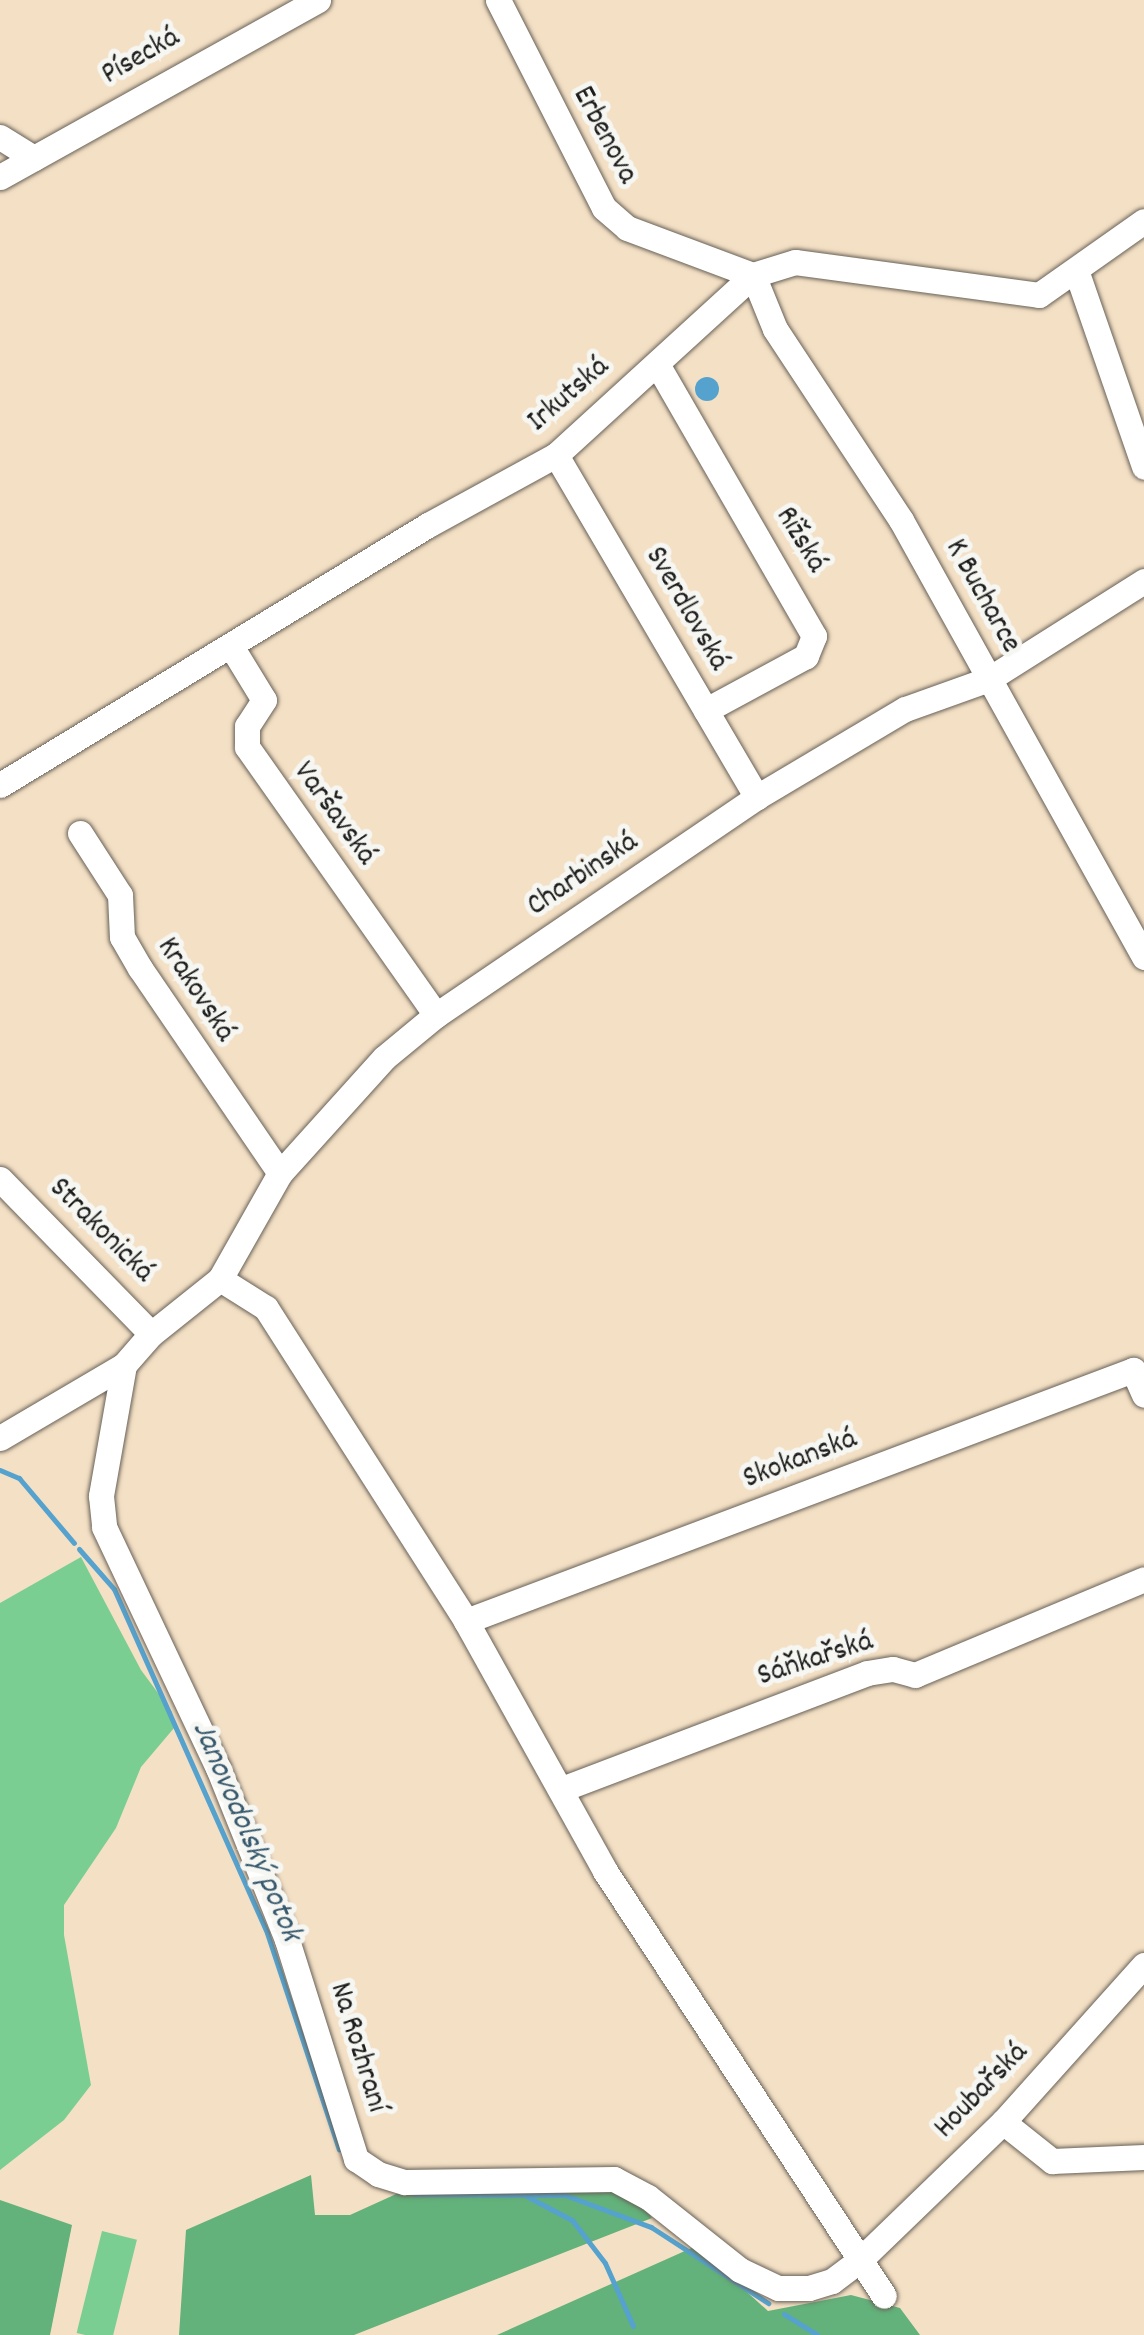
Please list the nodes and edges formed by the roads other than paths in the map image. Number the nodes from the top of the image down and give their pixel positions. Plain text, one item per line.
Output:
1 (318, 0) edge
2 (498, 0) edge
3 (0, 137) edge
4 (34, 158) junction
5 (0, 178) edge
6 (1144, 222) edge
7 (1077, 274) junction
8 (753, 275) junction
9 (657, 364) junction
10 (556, 455) junction
11 (1144, 467) edge
12 (1144, 581) edge
13 (231, 646) junction
14 (990, 679) junction
15 (706, 710) junction
16 (0, 785) edge
17 (758, 797) junction
18 (80, 833) dead end
19 (1144, 957) edge
20 (436, 1015) junction
21 (280, 1173) junction
22 (0, 1179) edge
23 (220, 1279) junction
24 (150, 1334) junction
25 (124, 1365) junction
26 (1144, 1395) edge
27 (0, 1438) edge
28 (1144, 1578) edge
29 (466, 1622) junction
30 (562, 1789) junction
31 (1144, 1965) edge
32 (1002, 2122) junction
33 (1144, 2158) edge
34 (862, 2258) junction
35 (884, 2296) dead end

1 - 4 street, Písecká
2 - 8 street, Erbenova
3 - 4 street
4 - 5 street, Písecká
6 - 7 street, Irkutská
7 - 8 street, Irkutská
7 - 11 street
8 - 9 street, Irkutská
8 - 14 street, K Bucharce
9 - 10 street, Irkutská
9 - 15 street, Rižská
10 - 13 street, Irkutská
10 - 15 street, Sverdlovská
12 - 14 street, Charbinská
13 - 16 street, Irkutská
13 - 20 street, Varšavská
14 - 17 street, Charbinská
14 - 19 street, K Bucharce
15 - 17 street, Sverdlovská
17 - 20 street, Charbinská
18 - 21 street, Krakovská
20 - 21 street, Charbinská
21 - 23 street, Charbinská
22 - 24 street, Strakonická
23 - 24 street, Charbinská
23 - 29 street
24 - 25 street, Na Rozhraní
25 - 27 street
25 - 34 street, Na Rozhraní
26 - 29 street, Skokanská
28 - 30 street, Sáňkařská
29 - 30 street
30 - 34 street
31 - 32 street, Houbařská
32 - 33 street
32 - 34 street, Houbařská
34 - 35 street

